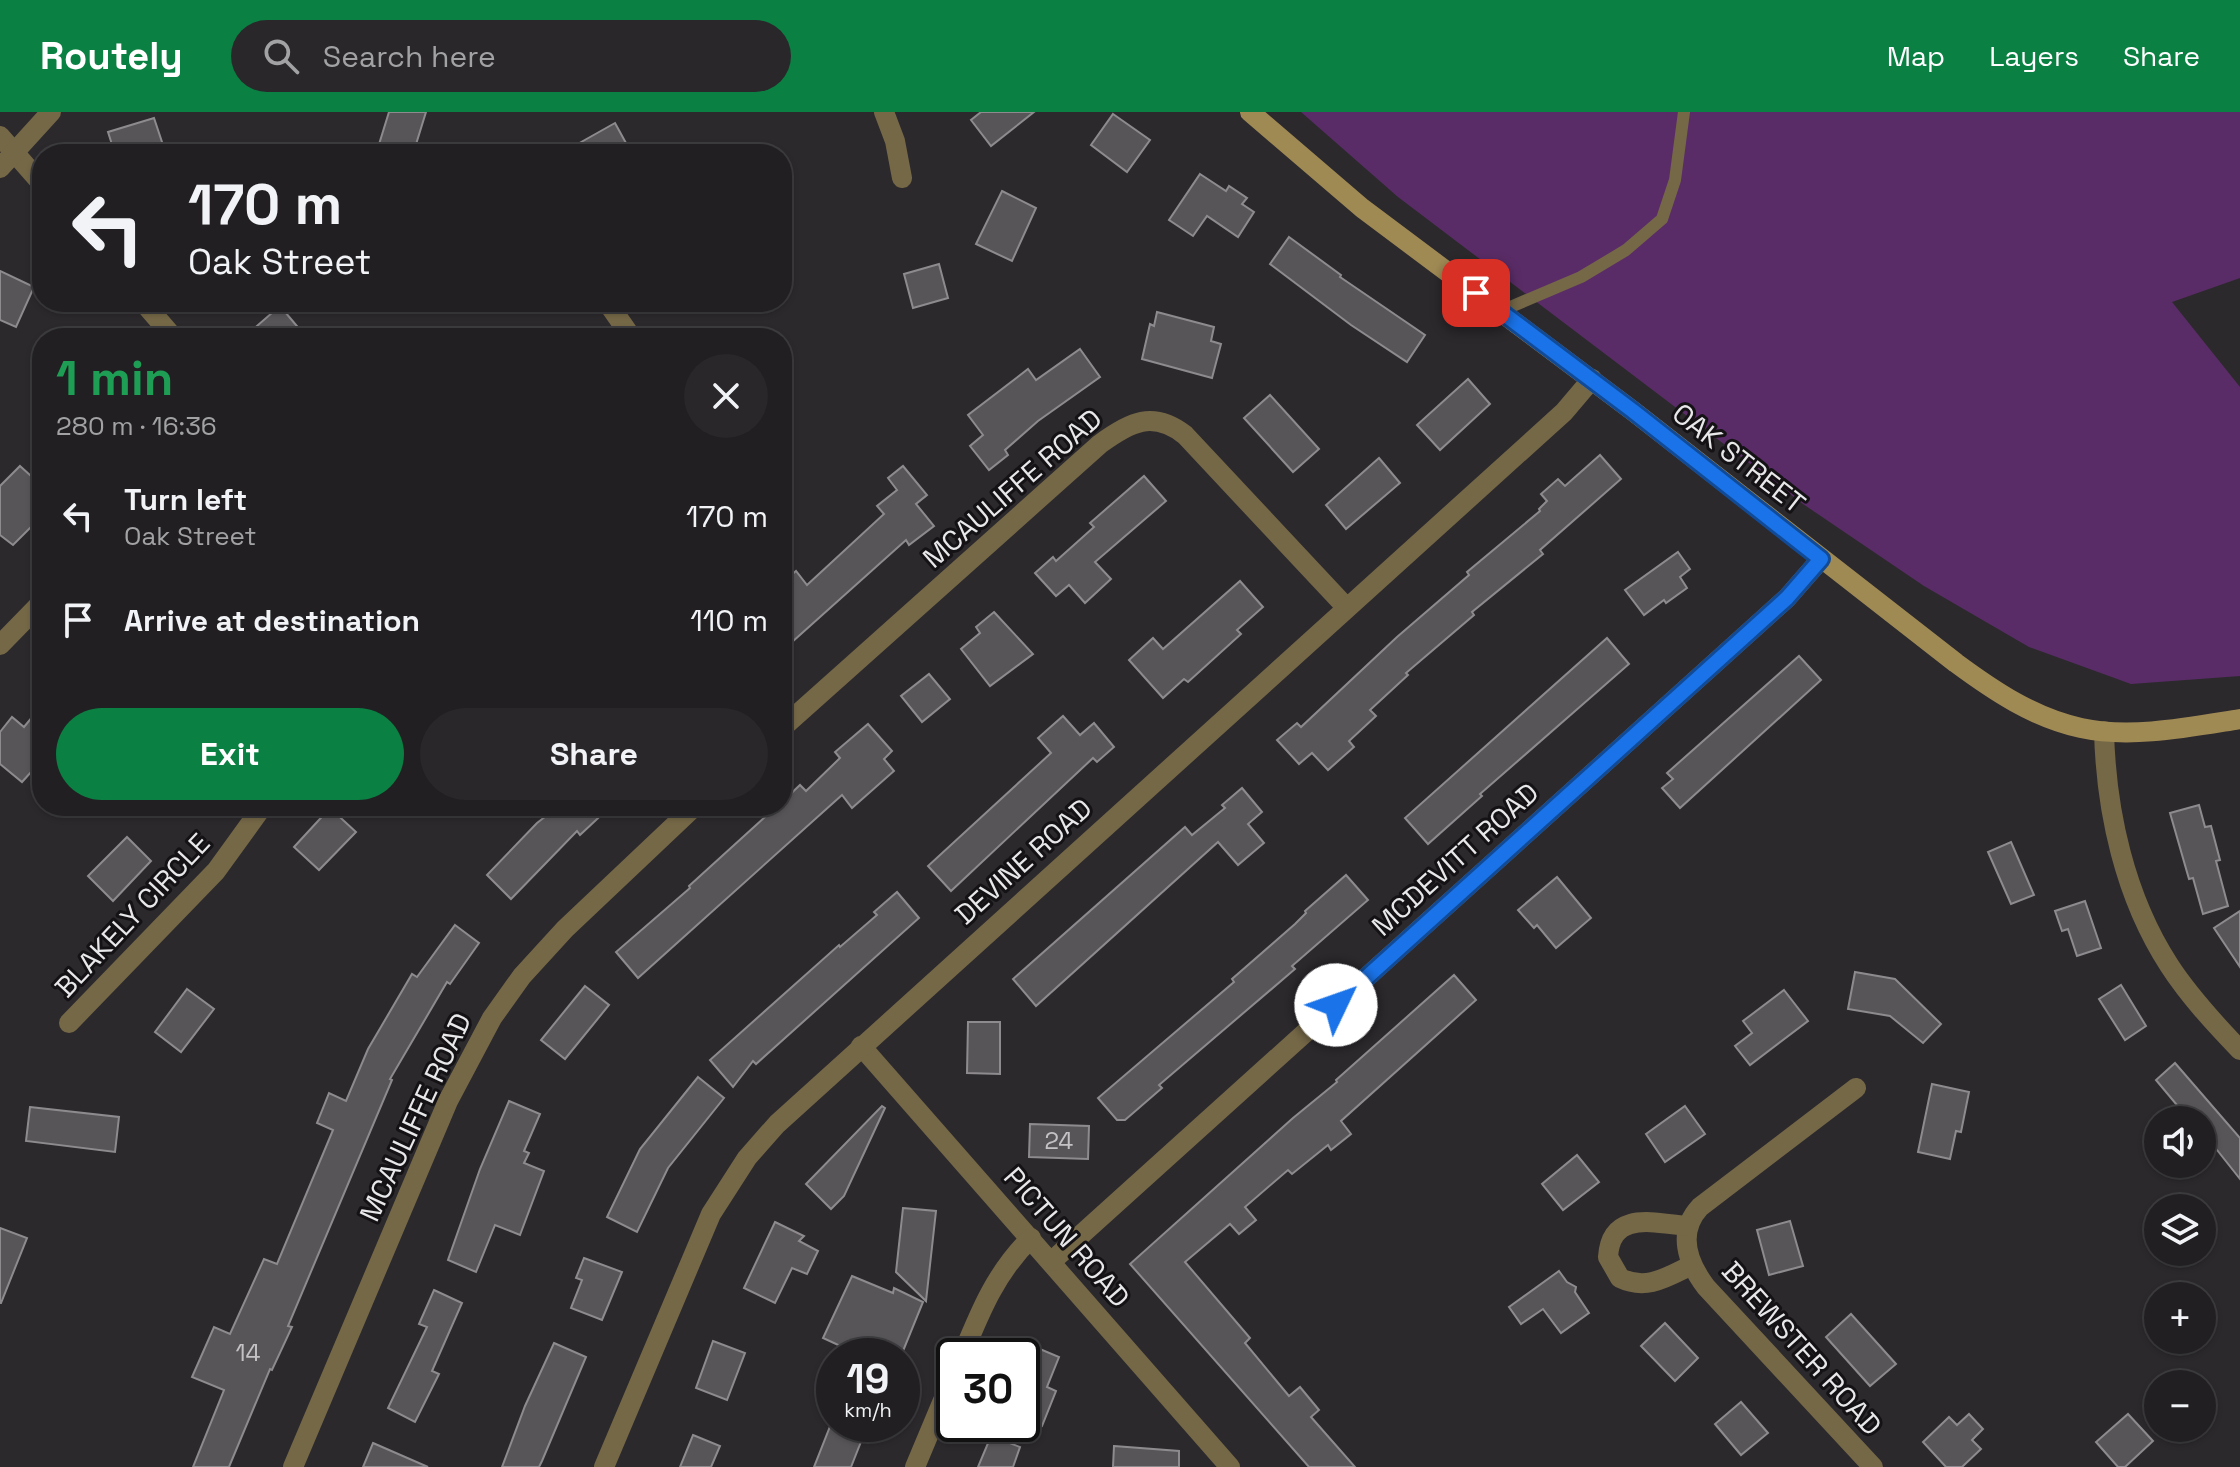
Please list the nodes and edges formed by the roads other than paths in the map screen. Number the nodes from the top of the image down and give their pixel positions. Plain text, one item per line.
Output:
1 (51, 112) edge
2 (884, 112) edge
3 (1250, 112) edge
4 (1684, 112) edge
5 (0, 136) edge
6 (15, 153) junction
7 (0, 168) edge
8 (32, 173) edge
9 (902, 178) dead end
10 (1501, 311) junction
11 (152, 312) edge
12 (165, 328) edge
13 (1592, 379) junction
14 (1821, 559) junction
15 (1346, 607) junction
16 (32, 612) edge
17 (0, 645) edge
18 (792, 719) edge
19 (2240, 719) edge
20 (2104, 731) junction
21 (256, 816) edge
22 (685, 816) edge
23 (69, 1023) dead end
24 (861, 1046) junction
25 (2240, 1050) edge
26 (1856, 1088) dead end
27 (1687, 1226) junction
28 (1031, 1238) junction
29 (1052, 1261) junction
30 (1692, 1265) junction
31 (970, 1338) edge
32 (936, 1417) edge
33 (293, 1467) edge
34 (604, 1467) edge
35 (915, 1467) edge
36 (1230, 1467) edge
37 (1873, 1467) edge

1 - 6 street
2 - 9 street
3 - 10 street, OAK STREET
4 - 10 lane
5 - 6 street
6 - 7 street
6 - 8 street
10 - 13 street, OAK STREET
11 - 12 street
13 - 14 street, OAK STREET
13 - 15 street, DEVINE ROAD
14 - 20 street, OAK STREET
14 - 29 street, MCDEVITT ROAD
15 - 18 street, MCAULIFFE ROAD
15 - 24 street, DEVINE ROAD
16 - 17 street
19 - 20 street, OAK STREET
20 - 25 street
21 - 23 street, BLAKELY CIRCLE
22 - 33 street, MCAULIFFE ROAD
24 - 28 street, PICTUN ROAD
24 - 34 street, DEVINE ROAD
26 - 27 street
27 - 30 street, BREWSTER ROAD
27 - 30 street, BREWSTER ROAD
28 - 29 street, PICTUN ROAD
28 - 31 street
29 - 36 street, PICTUN ROAD
30 - 37 street, BREWSTER ROAD
32 - 35 street

